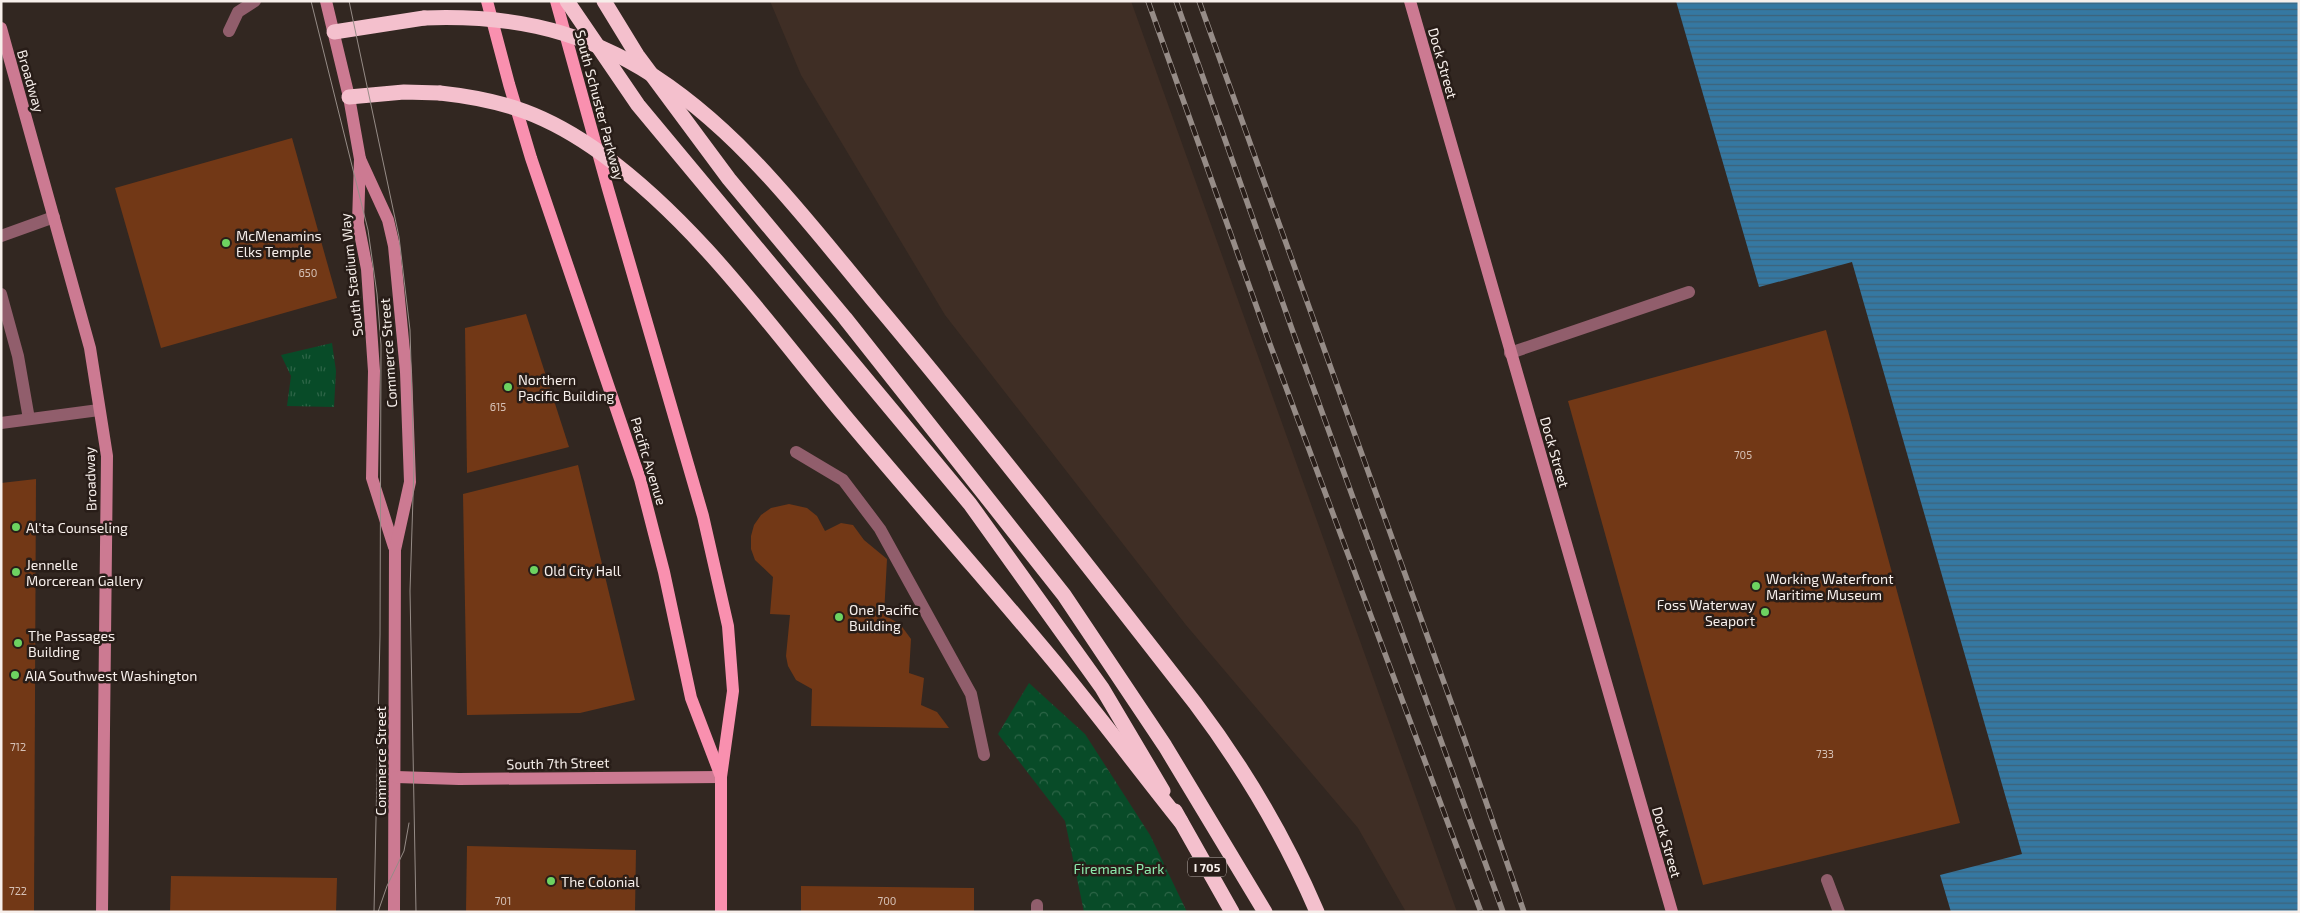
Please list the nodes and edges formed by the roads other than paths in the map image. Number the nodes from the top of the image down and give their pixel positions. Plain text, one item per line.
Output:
1 (255, 1) edge
2 (326, 1) edge
3 (487, 1) edge
4 (556, 1) edge
5 (567, 1) edge
6 (604, 1) edge
7 (1410, 1) edge
8 (1, 28) edge
9 (229, 31) dead end
10 (334, 32) junction
11 (349, 97) junction
12 (360, 159) junction
13 (616, 217) joint
14 (54, 218) junction
15 (1, 236) edge
16 (1689, 292) dead end
17 (1, 294) edge
18 (1510, 353) junction
19 (374, 370) joint
20 (99, 410) junction
21 (29, 419) junction
22 (1, 423) edge
23 (796, 452) dead end
24 (395, 550) junction
25 (984, 755) dead end
26 (396, 777) junction
27 (721, 777) junction
28 (1181, 822) junction
29 (1827, 880) dead end
30 (102, 912) edge
31 (394, 912) edge
32 (720, 912) edge
33 (1232, 912) edge
34 (1265, 912) edge
35 (1317, 912) edge
36 (1672, 912) edge
37 (1839, 912) edge

1 - 9 street
2 - 10 street, South Stadium Way
3 - 27 main road, Pacific Avenue
4 - 13 main road, South Schuster Parkway
5 - 28 highway, bridge
6 - 34 highway
7 - 18 street, Dock Street
8 - 14 street, Broadway
10 - 11 street, South Stadium Way
10 - 35 highway, bridge
11 - 12 street, South Stadium Way
11 - 28 highway, bridge
12 - 19 street, South Stadium Way
12 - 24 street, Commerce Street
13 - 27 main road, Pacific Avenue
14 - 15 street
14 - 20 street, Broadway
16 - 18 street
17 - 21 street
18 - 36 street, Dock Street
19 - 24 street, Commerce Street
20 - 21 street
20 - 30 street, Broadway
21 - 22 street
23 - 25 street
24 - 26 street, Commerce Street
26 - 27 street, South 7th Street
26 - 31 street, Commerce Street
27 - 32 main road, Pacific Avenue
28 - 33 highway, I 705
29 - 37 street

